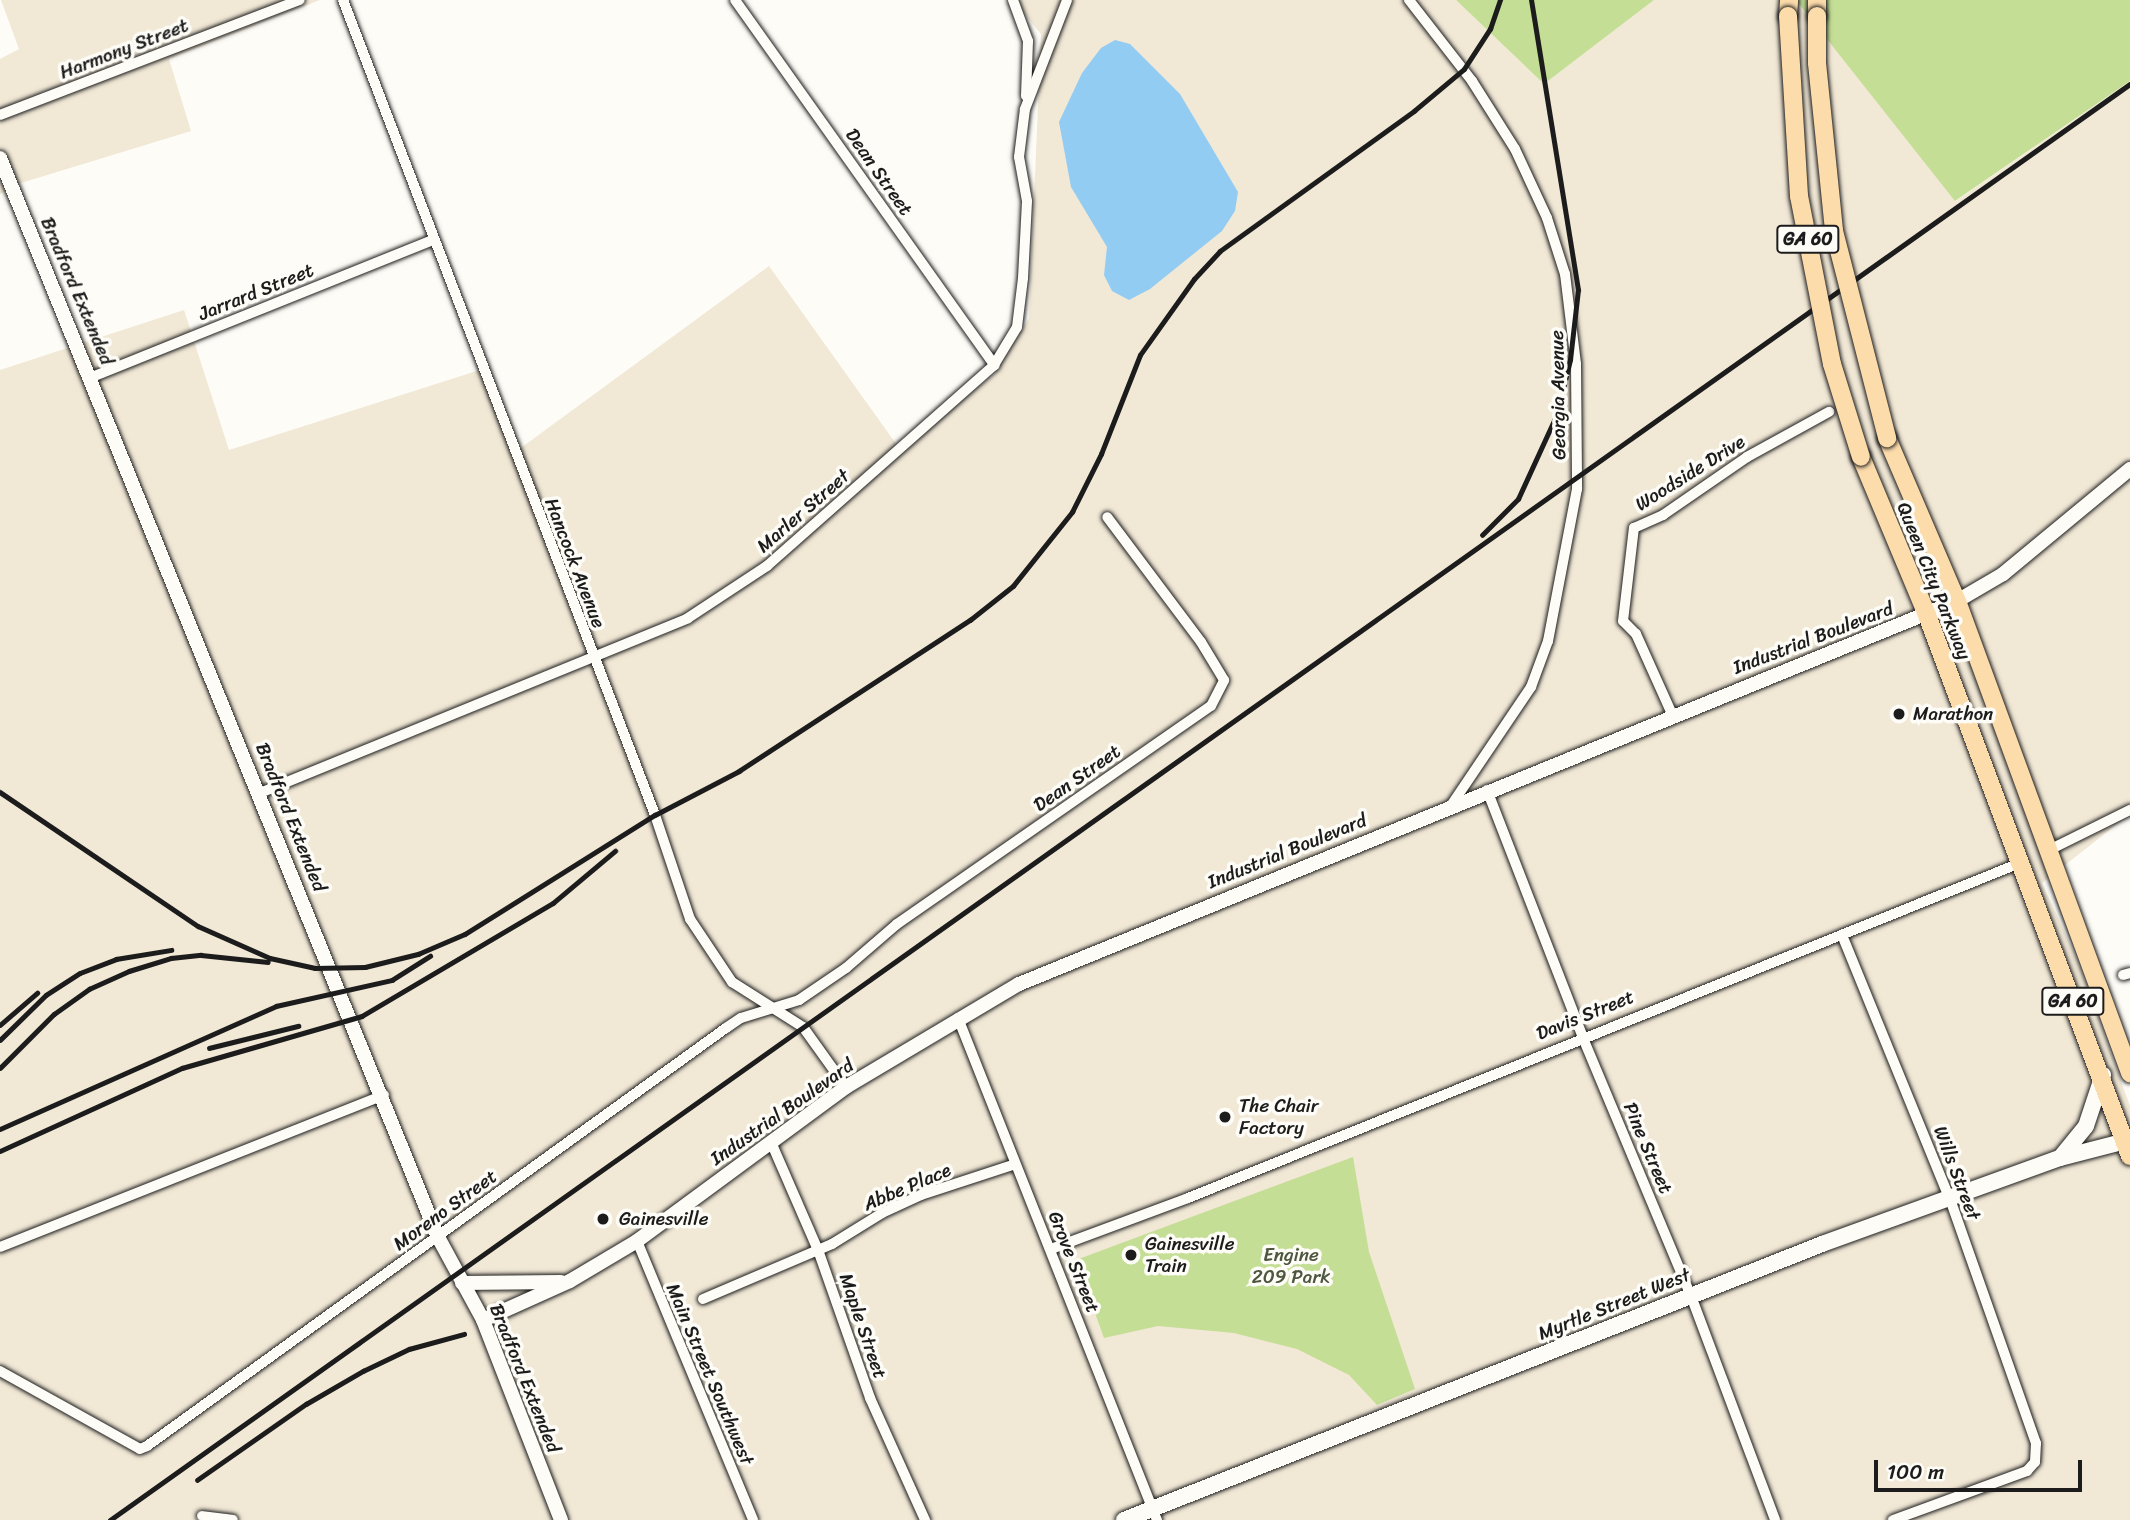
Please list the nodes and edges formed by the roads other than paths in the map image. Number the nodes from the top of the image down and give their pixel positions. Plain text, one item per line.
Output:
1 (300, 0) edge
2 (343, 0) edge
3 (735, 0) edge
4 (1013, 0) edge
5 (1067, 0) edge
6 (1409, 0) edge
7 (1788, 8) edge
8 (1817, 8) edge
9 (1026, 109) junction
10 (0, 115) edge
11 (0, 158) edge
12 (433, 240) junction
13 (994, 365) junction
14 (92, 377) junction
15 (1829, 412) dead end
16 (2130, 470) edge
17 (1107, 517) dead end
18 (1957, 601) junction
19 (1927, 615) junction
20 (593, 659) junction
21 (1672, 714) junction
22 (1487, 790) junction
23 (260, 793) junction
24 (1452, 804) junction
25 (2130, 810) edge
26 (2047, 851) junction
27 (2020, 863) junction
28 (1842, 935) junction
29 (774, 1009) junction
30 (958, 1018) junction
31 (1583, 1038) junction
32 (2130, 1073) edge
33 (2103, 1075) junction
34 (846, 1087) junction
35 (384, 1095) junction
36 (771, 1142) junction
37 (2128, 1142) edge
38 (2060, 1158) junction
39 (1013, 1165) junction
40 (1950, 1199) junction
41 (438, 1237) junction
42 (637, 1241) junction
43 (0, 1247) edge
44 (1051, 1249) junction
45 (818, 1250) junction
46 (570, 1281) junction
47 (462, 1283) junction
48 (1691, 1296) junction
49 (703, 1299) dead end
50 (483, 1320) junction
51 (0, 1371) edge
52 (1155, 1514) edge
53 (202, 1516) dead end
54 (233, 1520) edge
55 (561, 1520) edge
56 (753, 1520) edge
57 (925, 1520) edge
58 (1124, 1520) edge
59 (1775, 1520) edge
60 (1893, 1520) edge

1 - 10 street, Harmony Street
2 - 12 street, Hancock Avenue
3 - 13 street, Dean Street
4 - 9 street
5 - 9 street, Marler Street
6 - 24 street, Georgia Avenue
7 - 19 main road, Queen City Parkway / GA 60, bridge
8 - 18 main road, Queen City Parkway / GA 60, bridge
9 - 13 street, Marler Street
11 - 14 street, Bradford Extended
12 - 14 street, Jarrard Street
12 - 20 street, Hancock Avenue
13 - 20 street, Marler Street
14 - 23 street, Bradford Extended
15 - 21 street, Woodside Drive
16 - 18 street, Industrial Boulevard
17 - 29 street, Dean Street
18 - 19 street, Industrial Boulevard
18 - 26 main road, Queen City Parkway / GA 60
19 - 21 street, Industrial Boulevard
19 - 27 main road, Queen City Parkway / GA 60
20 - 23 street, Marler Street
20 - 29 street, Hancock Avenue
21 - 22 street, Industrial Boulevard
22 - 24 street, Industrial Boulevard
22 - 31 street, Pine Street
23 - 35 street, Bradford Extended
24 - 30 street, Industrial Boulevard
25 - 26 street, Davis Street
26 - 27 main road, Davis Street
26 - 32 main road, Queen City Parkway / GA 60
27 - 28 street, Davis Street
27 - 33 main road, Queen City Parkway / GA 60
28 - 31 street, Davis Street
28 - 40 street, Wills Street
29 - 34 street, Hancock Avenue
29 - 41 street, Moreno Street
30 - 34 street, Industrial Boulevard
30 - 39 street, Grove Street
31 - 44 street, Davis Street
31 - 48 street, Pine Street
33 - 37 main road, Queen City Parkway / GA 60
33 - 38 main road
34 - 36 street, Industrial Boulevard
35 - 41 street, Bradford Extended
35 - 43 street
36 - 42 street, Industrial Boulevard
36 - 45 street, Maple Street
37 - 38 main road, Myrtle Street West
38 - 40 main road, Myrtle Street West
39 - 44 street, Grove Street
39 - 45 street, Abbe Place
40 - 48 main road, Myrtle Street West
40 - 60 street, Wills Street
41 - 47 street, Bradford Extended
41 - 51 street, Moreno Street
42 - 46 street, Industrial Boulevard
42 - 56 street, Main Street Southwest
44 - 52 street, Grove Street
45 - 49 street, Abbe Place
45 - 57 street, Maple Street
46 - 47 street
46 - 50 street, Industrial Boulevard
47 - 50 street, Bradford Extended
48 - 52 main road, Myrtle Street West
48 - 59 street, Pine Street
50 - 55 street, Bradford Extended
52 - 58 main road, Myrtle Street West
53 - 54 street

